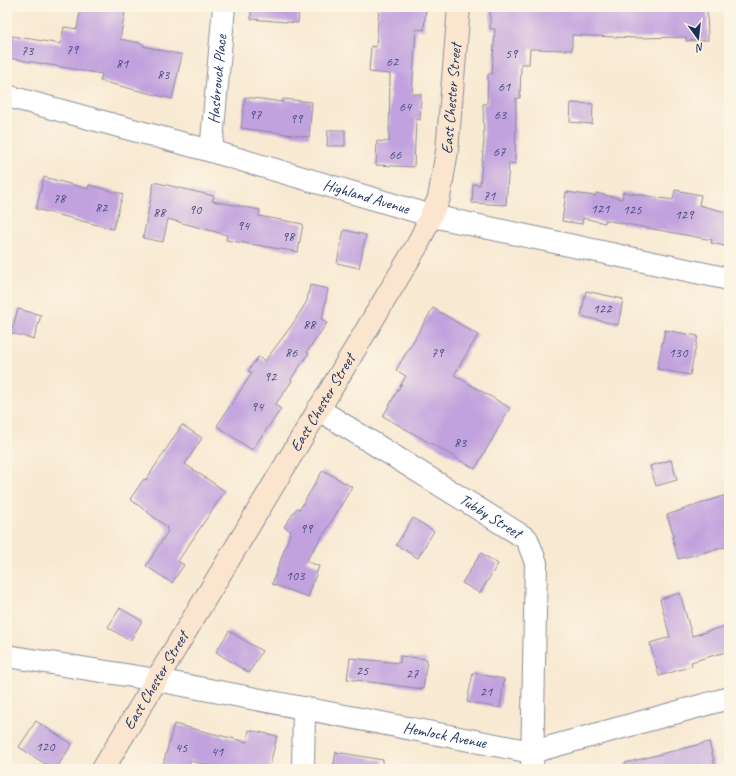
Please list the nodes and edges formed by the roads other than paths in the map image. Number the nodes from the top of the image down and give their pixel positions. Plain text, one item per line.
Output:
1 (224, 7) edge
2 (459, 7) edge
3 (7, 96) edge
4 (211, 151) junction
5 (432, 216) junction
6 (727, 285) edge
7 (318, 409) junction
8 (7, 656) edge
9 (157, 680) junction
10 (729, 698) edge
11 (304, 708) junction
12 (532, 761) edge
13 (103, 769) edge
14 (303, 769) edge

1 - 4 street, Hasbrouck Place
2 - 5 main road, East Chester Street
3 - 4 street, Highland Avenue
4 - 5 street, Highland Avenue
5 - 6 street, Highland Avenue
5 - 7 main road, East Chester Street
7 - 9 main road, East Chester Street
7 - 12 street, Tubby Street
8 - 9 street, Hemlock Avenue
9 - 11 street, Hemlock Avenue
9 - 13 main road, East Chester Street
10 - 12 street, Hemlock Avenue
11 - 12 street, Hemlock Avenue
11 - 14 street

